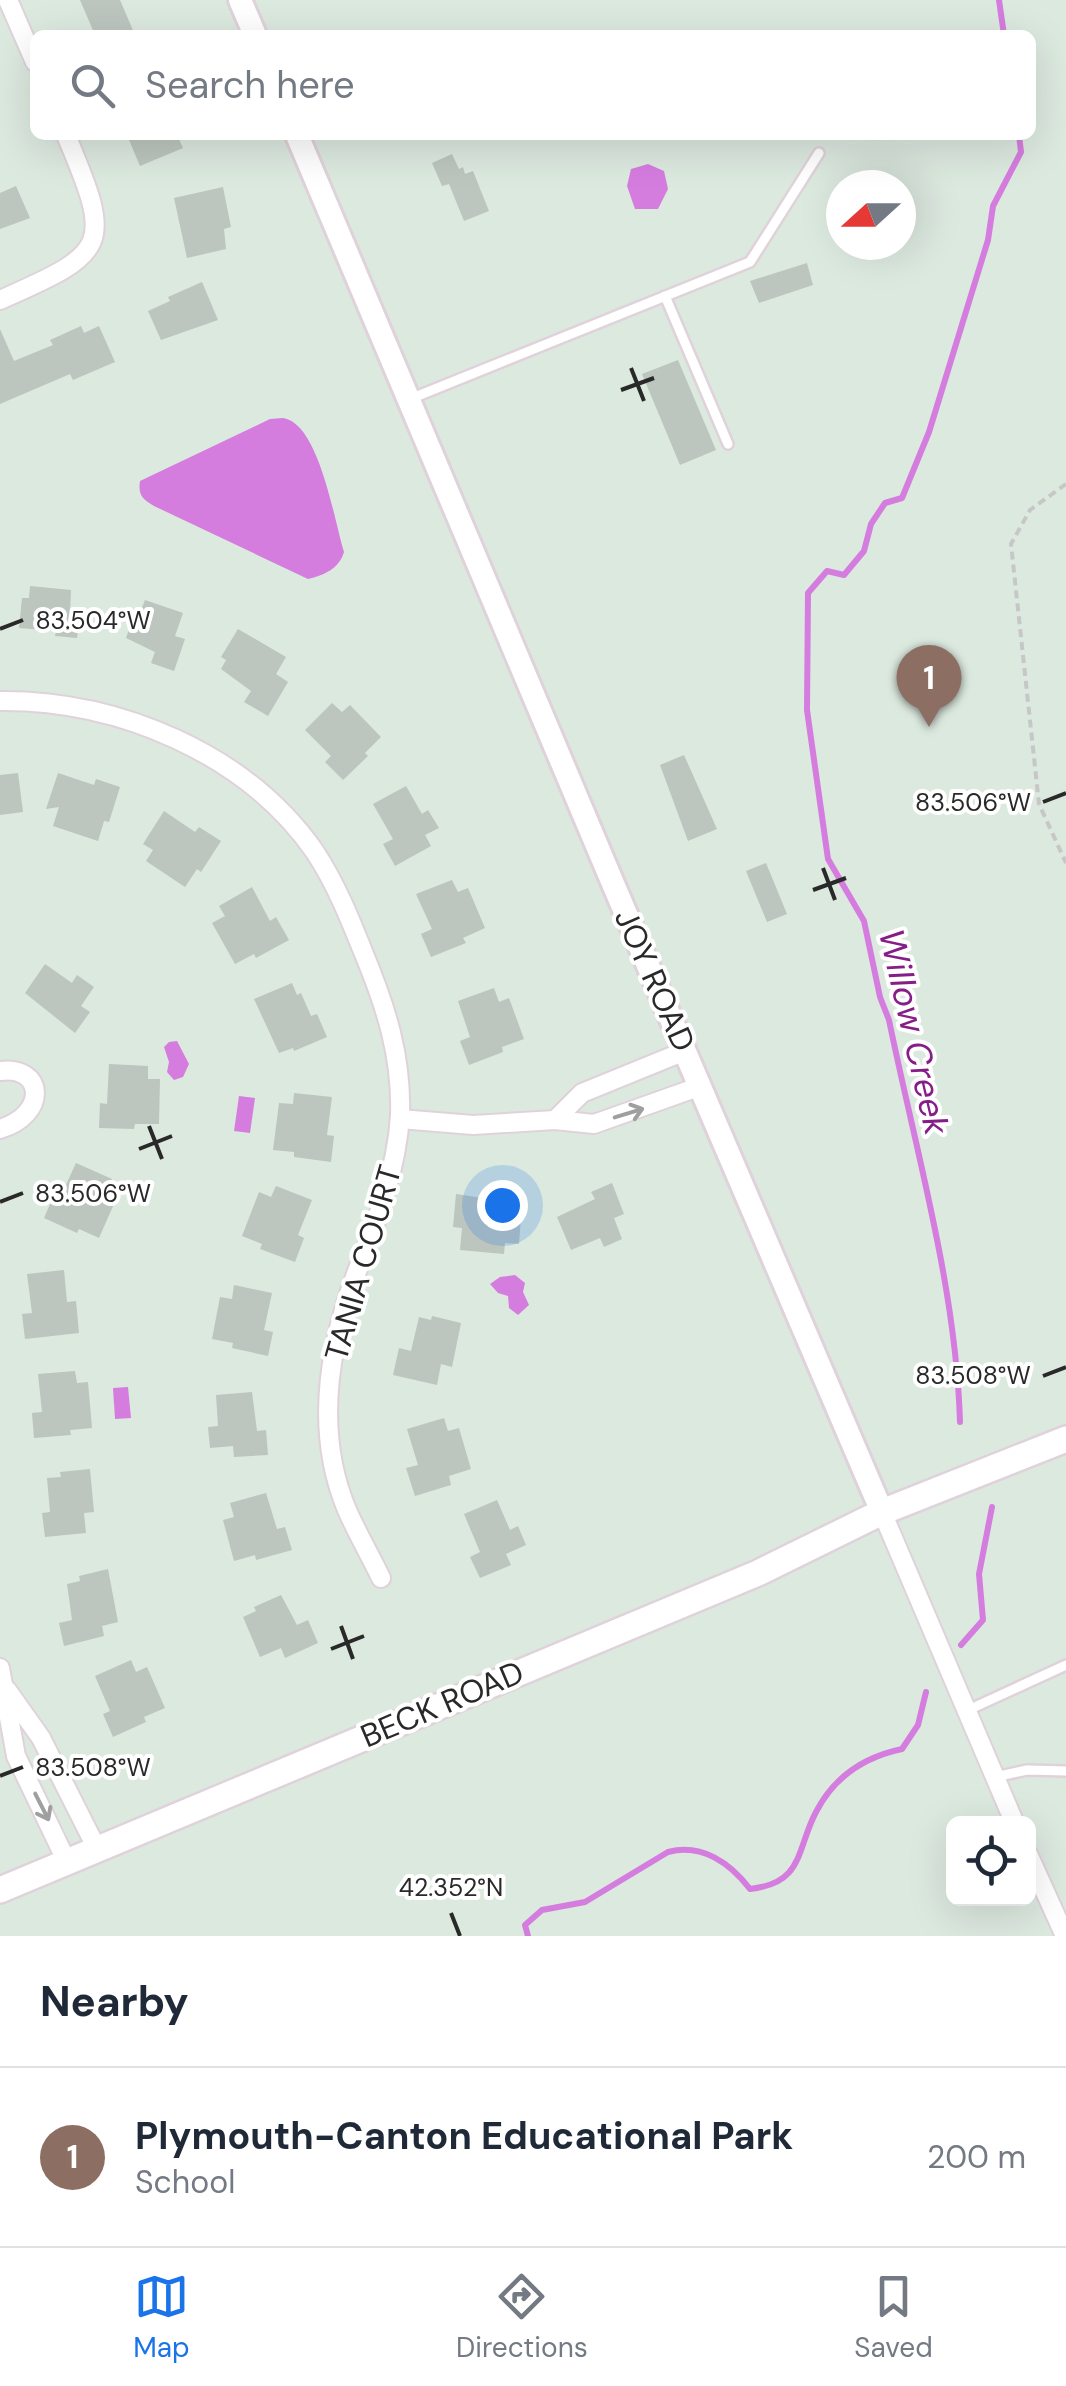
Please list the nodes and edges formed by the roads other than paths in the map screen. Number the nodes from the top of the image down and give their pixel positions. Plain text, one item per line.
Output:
1 (8, 0) edge
2 (240, 0) edge
3 (252, 30) edge
4 (30, 51) edge
5 (68, 140) edge
6 (300, 140) edge
7 (819, 154) dead end
8 (665, 296) junction
9 (0, 300) edge
10 (410, 399) junction
11 (728, 444) dead end
12 (0, 701) edge
13 (685, 1051) junction
14 (0, 1071) edge
15 (701, 1086) junction
16 (400, 1118) junction
17 (554, 1120) junction
18 (0, 1129) edge
19 (1066, 1439) edge
20 (882, 1512) junction
21 (381, 1578) dead end
22 (1066, 1665) edge
23 (2, 1677) edge
24 (966, 1711) junction
25 (1066, 1771) edge
26 (995, 1777) junction
27 (1012, 1816) edge
28 (96, 1847) junction
29 (66, 1860) junction
30 (1036, 1872) edge
31 (0, 1890) edge
32 (1065, 1936) edge

1 - 4 street
2 - 3 street
5 - 9 street
6 - 10 street, JOY ROAD
7 - 8 lane
8 - 10 lane
8 - 11 lane
10 - 13 street, JOY ROAD
12 - 16 street, TANIA COURT
13 - 15 street, JOY ROAD
13 - 17 street
14 - 18 street
17 -> 15 street
15 - 20 street, JOY ROAD
16 - 17 street
16 - 21 street, TANIA COURT
19 - 20 main road, BECK ROAD
20 - 24 street, JOY ROAD
20 - 28 main road, BECK ROAD
22 - 24 lane
23 - 28 street
23 -> 29 street
24 - 26 street, JOY ROAD
25 - 26 lane
26 - 27 street, JOY ROAD
28 - 29 main road, BECK ROAD
29 - 31 main road, BECK ROAD
30 - 32 street

